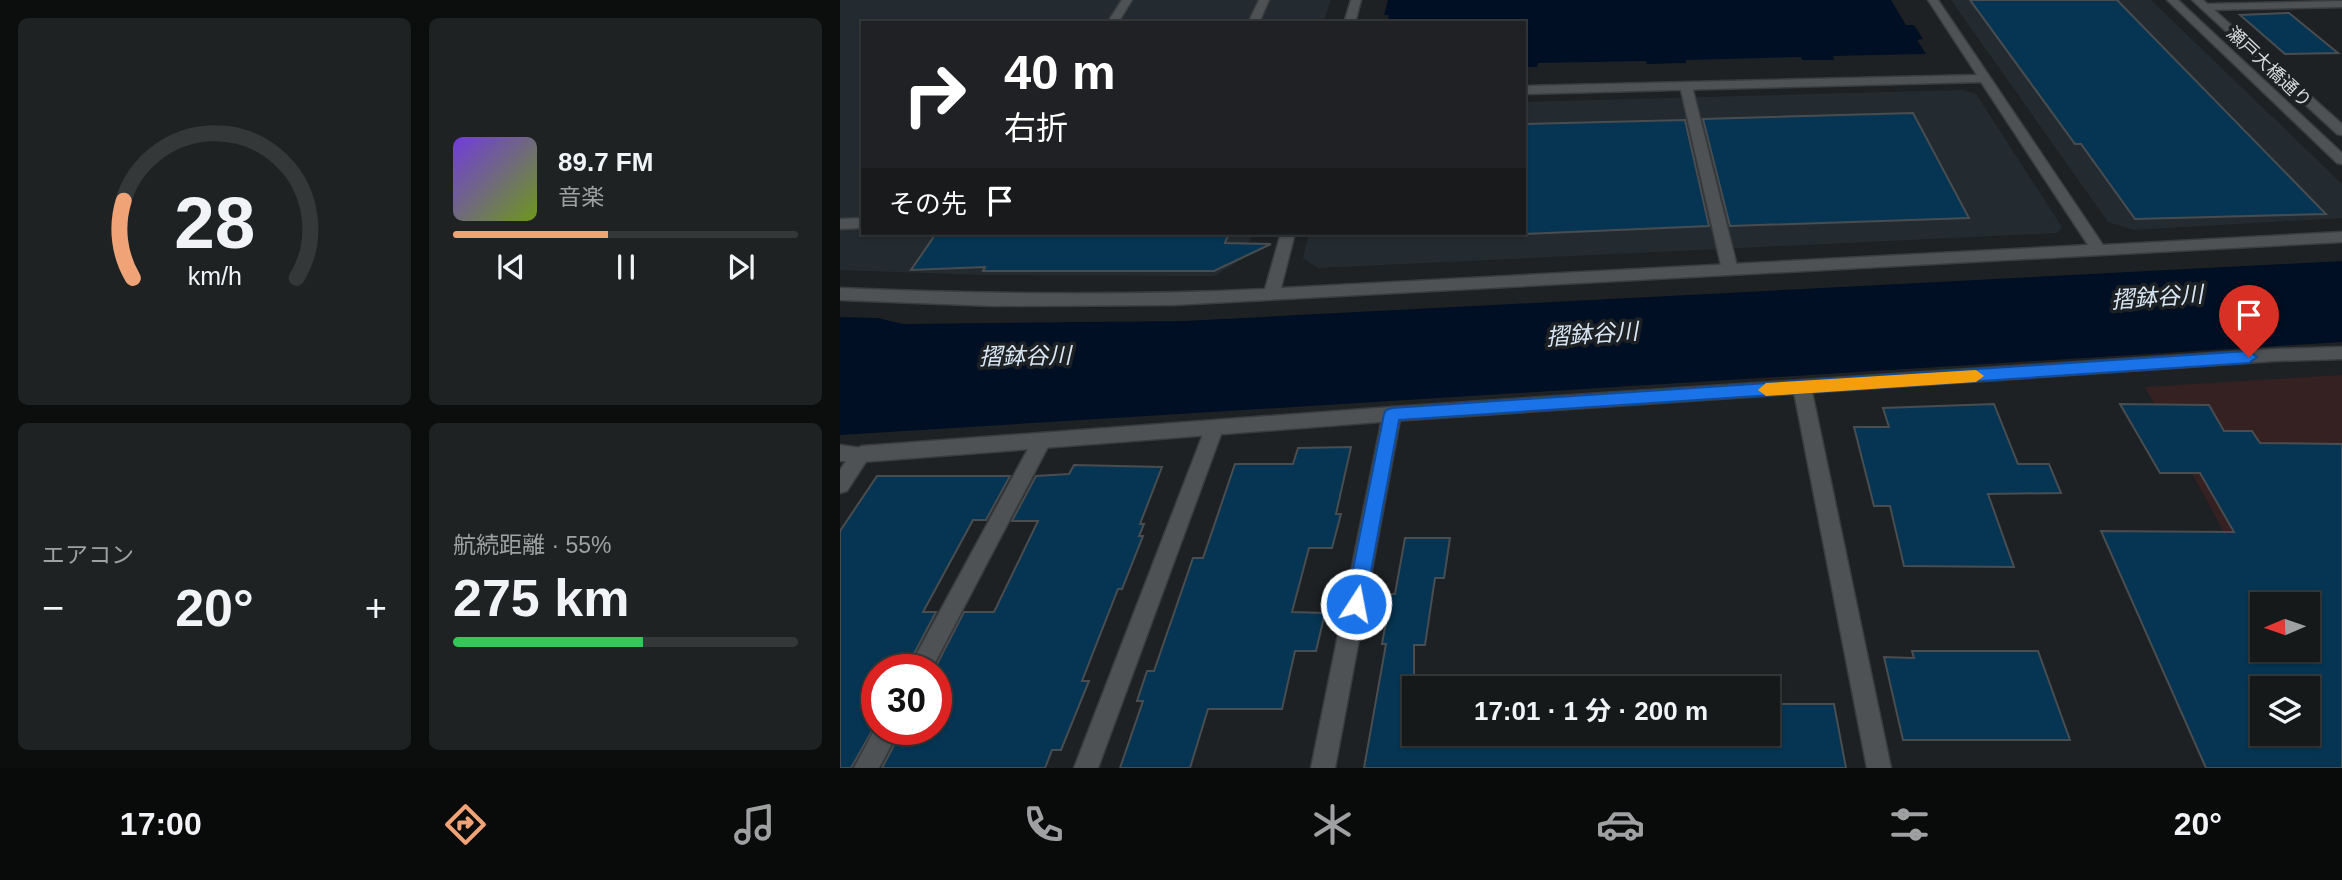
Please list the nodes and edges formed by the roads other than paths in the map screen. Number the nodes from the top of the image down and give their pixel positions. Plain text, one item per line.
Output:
1 (1127, 0) edge
2 (1264, 0) edge
3 (1356, 0) edge
4 (1933, 0) edge
5 (2172, 0) edge
6 (2201, 4) edge
7 (2342, 4) edge
8 (1113, 21) edge
9 (1254, 21) edge
10 (1350, 21) edge
11 (1985, 78) junction
12 (1686, 86) junction
13 (1526, 90) edge
14 (2342, 131) edge
15 (2342, 160) edge
16 (861, 223) edge
17 (840, 224) edge
18 (1287, 235) edge
19 (2342, 237) edge
20 (2099, 250) junction
21 (1730, 270) junction
22 (840, 294) edge
23 (1271, 294) junction
24 (2342, 354) edge
25 (1802, 387) junction
26 (1392, 414) junction
27 (1214, 429) junction
28 (1042, 441) junction
29 (840, 453) edge
30 (862, 454) junction
31 (840, 485) edge
32 (928, 654) edge
33 (879, 745) edge
34 (866, 768) edge
35 (1086, 768) edge
36 (1323, 768) edge
37 (1879, 768) edge

1 - 8 street
2 - 9 street
3 - 10 street
4 - 11 street
5 - 15 street, 瀬戸大橋通り
6 - 7 street
6 - 14 street, 瀬戸大橋通り
11 - 12 street
11 - 20 street
12 - 13 street
12 - 21 street
16 - 17 street
18 - 23 street
19 - 20 street
20 - 21 street
21 - 23 street
22 - 23 street
24 - 25 street
25 - 26 street
25 - 37 street
26 - 27 street
26 - 36 street
27 - 28 street
27 - 35 street
28 - 30 street
28 - 32 street
29 - 30 street
30 - 31 street
33 - 34 street

